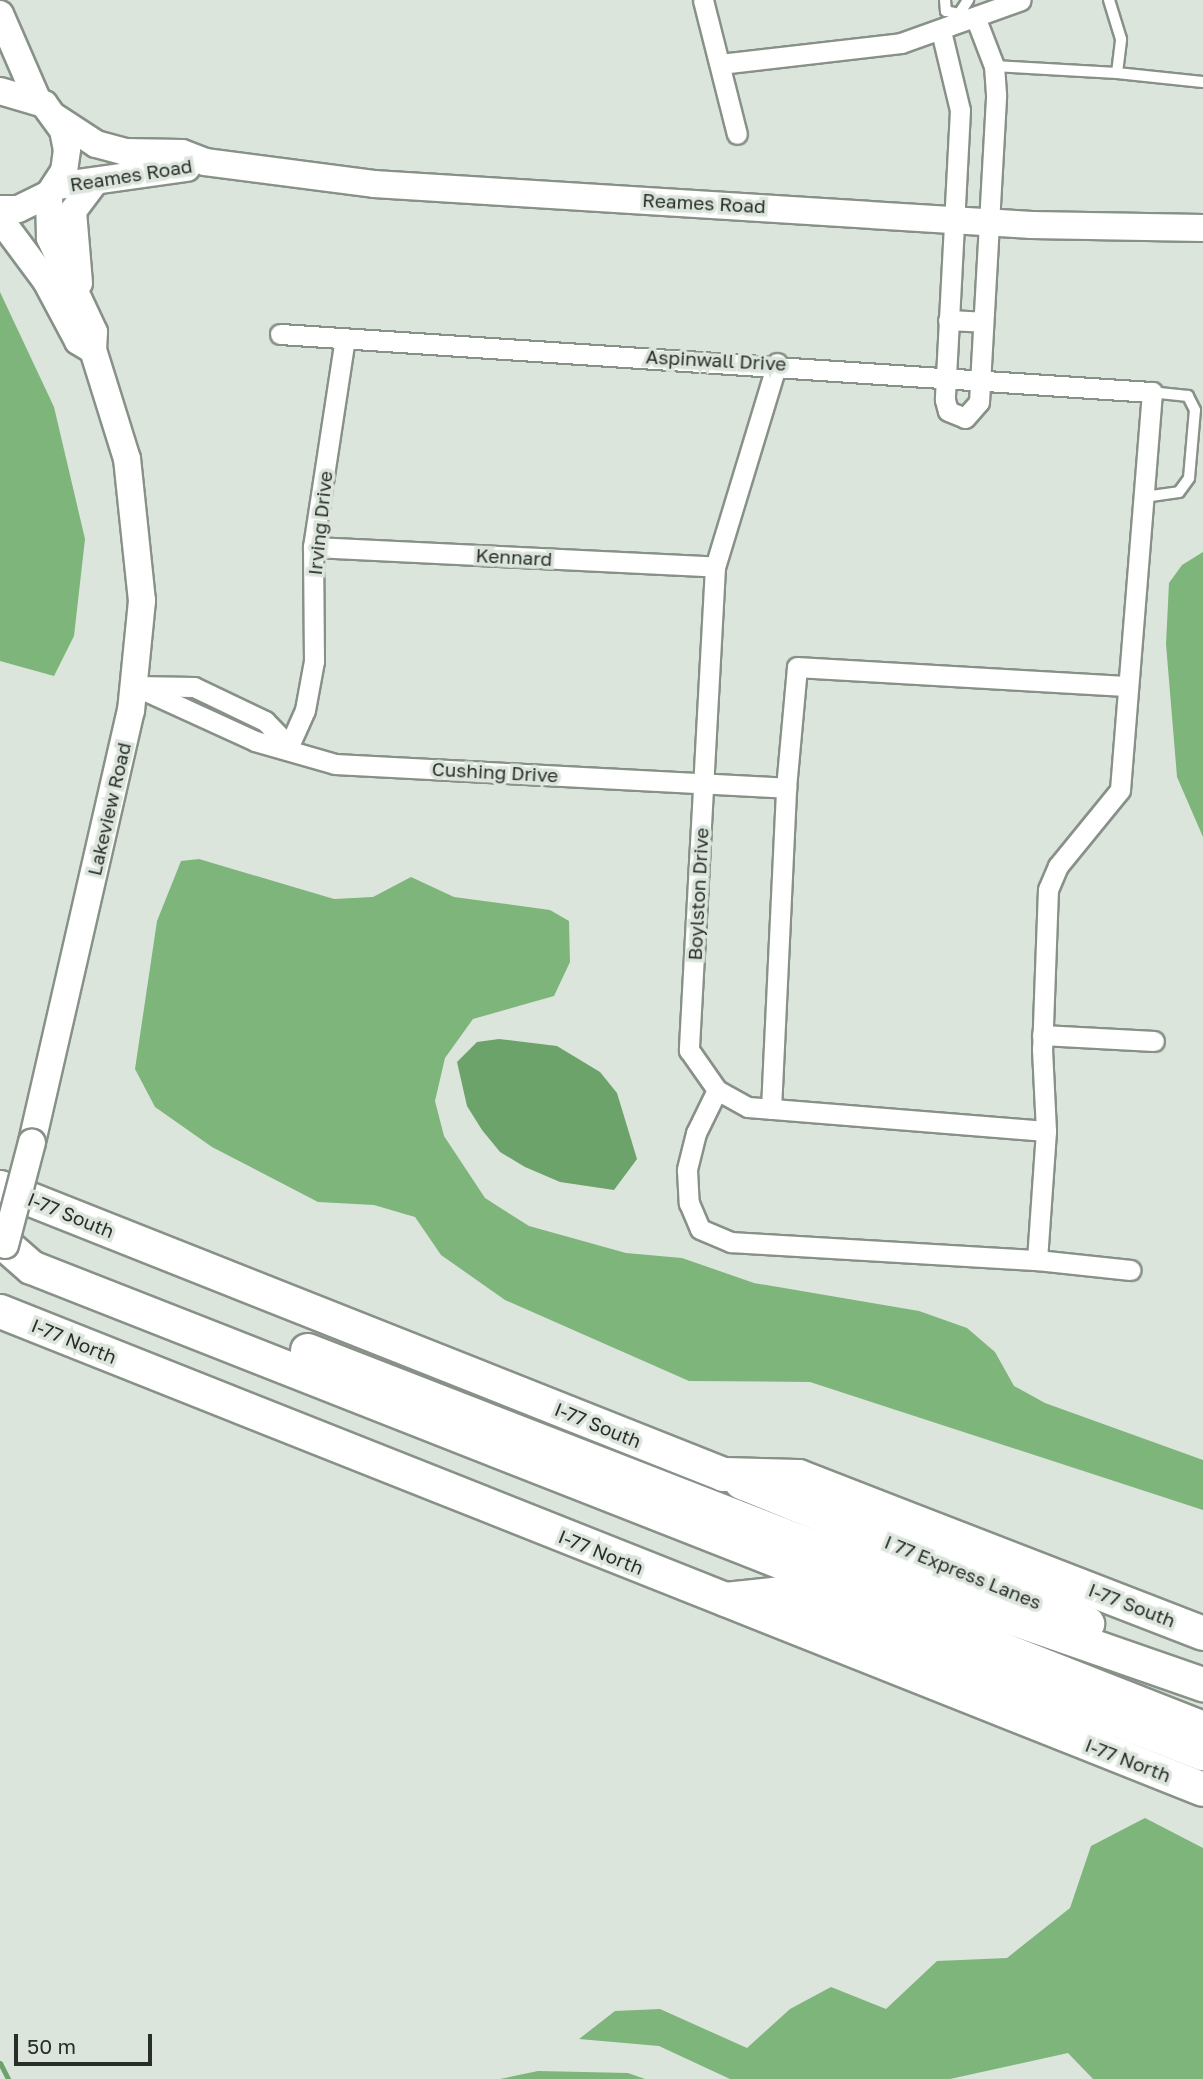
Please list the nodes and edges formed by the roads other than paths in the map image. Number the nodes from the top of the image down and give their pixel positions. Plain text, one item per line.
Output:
1 (703, 0) edge
2 (945, 0) edge
3 (968, 0) edge
4 (1021, 0) edge
5 (1110, 0) edge
6 (0, 14) edge
7 (959, 22) junction
8 (720, 64) junction
9 (994, 66) junction
10 (1116, 73) junction
11 (1203, 82) edge
12 (0, 91) edge
13 (46, 108) junction
14 (737, 134) dead end
15 (205, 162) junction
16 (94, 183) junction
17 (53, 190) junction
18 (0, 209) edge
19 (955, 218) junction
20 (0, 219) edge
21 (989, 221) junction
22 (1203, 228) edge
23 (83, 309) junction
24 (948, 320) junction
25 (983, 322) junction
26 (279, 334) dead end
27 (345, 339) junction
28 (93, 350) junction
29 (776, 363) junction
30 (947, 375) junction
31 (980, 379) junction
32 (1152, 392) junction
33 (1144, 497) junction
34 (313, 547) junction
35 (715, 567) junction
36 (135, 686) junction
37 (1124, 686) junction
38 (289, 746) junction
39 (704, 783) junction
40 (786, 788) junction
41 (1042, 1035) junction
42 (1154, 1041) dead end
43 (717, 1090) junction
44 (771, 1109) junction
45 (1046, 1131) junction
46 (0, 1187) edge
47 (1, 1248) edge
48 (1037, 1260) junction
49 (1130, 1270) dead end
50 (84, 1276) junction
51 (0, 1311) edge
52 (723, 1474) junction
53 (719, 1600) junction
54 (1203, 1633) edge
55 (1203, 1670) edge
56 (1203, 1684) edge
57 (1203, 1728) edge
58 (1203, 1753) edge
59 (1203, 1789) edge

1 - 8 street
2 - 7 lane
3 - 7 lane
4 - 7 street
5 - 10 lane
6 - 13 main road
7 - 8 street
7 - 9 street
7 - 19 street
8 - 14 street
9 - 10 lane
9 - 21 street
10 - 11 lane
12 - 13 main road
13 - 15 main road, Reames Road
13 - 17 main road, Lakeview Road
15 - 16 main road, Reames Road
15 - 19 main road, Reames Road
16 - 17 main road, Reames Road
16 - 23 main road
17 - 18 main road
17 - 23 main road, Lakeview Road
19 - 21 main road, Reames Road
19 - 24 street
20 - 28 main road, Lakeview Road
21 - 22 main road, Reames Road
21 - 25 street
23 - 28 main road, Lakeview Road
24 - 25 street
24 - 30 street
25 - 31 street
26 - 27 street, Aspinwall Drive
27 - 29 street, Aspinwall Drive
27 - 34 street, Irving Drive
28 - 36 main road, Lakeview Road
29 - 30 street, Aspinwall Drive
29 - 35 street, Boylston Drive
30 - 31 street, Aspinwall Drive
30 - 31 street
31 - 32 street, Aspinwall Drive
32 - 33 street
32 - 33 lane
33 - 37 street
34 - 35 street, Kennard
34 - 38 street, Irving Drive
35 - 39 street, Boylston Drive
36 - 38 street, Cushing Drive
36 - 47 main road, Lakeview Road, bridge
37 - 40 street
37 - 41 street
38 - 39 street, Cushing Drive
39 - 40 street, Cushing Drive
39 - 43 street, Boylston Drive
40 - 44 street
41 - 42 street
41 - 45 street
43 - 44 street, Boylston Drive
43 - 48 street
44 - 45 street, Boylston Drive
45 - 48 street
46 - 52 highway, I-77 South
47 - 50 highway
48 - 49 street
50 - 56 highway
50 - 57 highway
51 - 53 highway, I-77 North
52 - 54 highway, I-77 South
52 - 55 highway, I 77 Express Lanes
53 - 58 highway
53 - 59 highway, I-77 North

